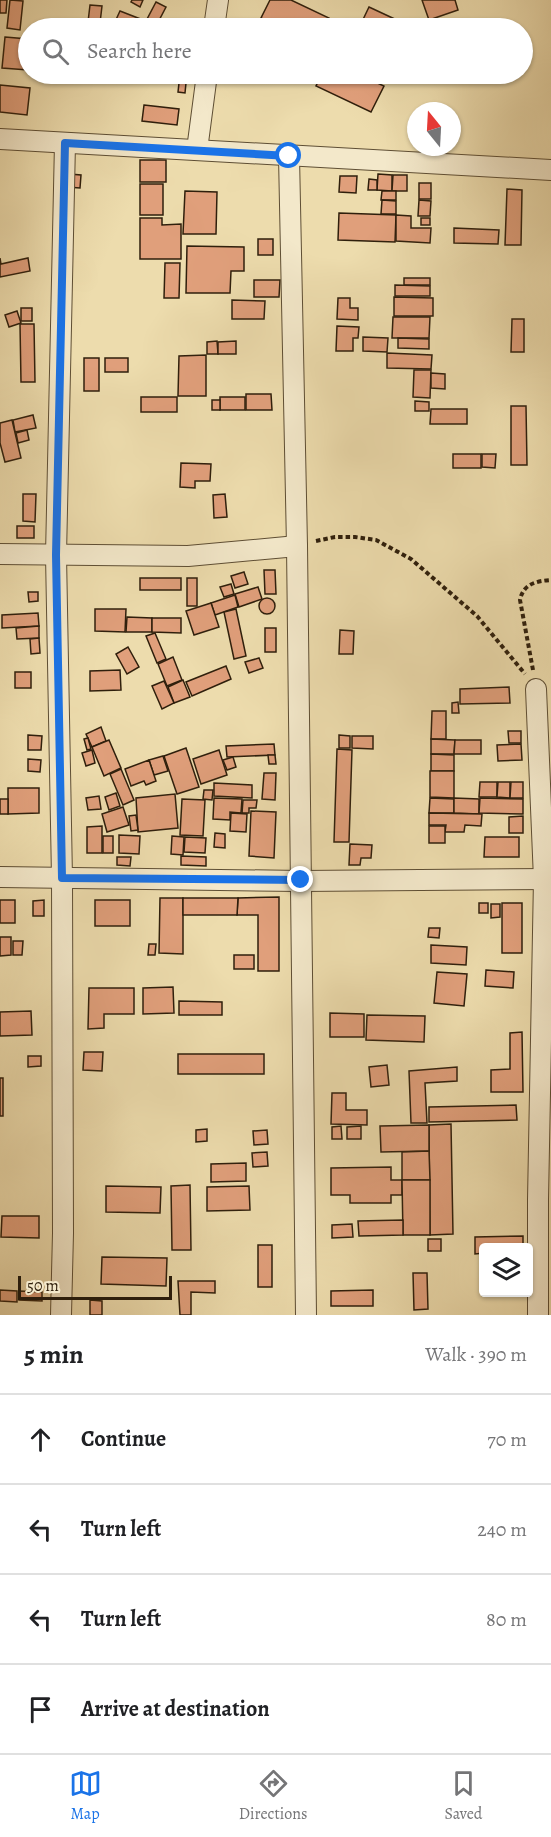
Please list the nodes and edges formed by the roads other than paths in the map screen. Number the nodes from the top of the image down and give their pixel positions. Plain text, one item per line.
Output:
1 (218, 0) edge
2 (215, 18) edge
3 (206, 84) edge
4 (0, 139) edge
5 (65, 143) junction
6 (197, 150) junction
7 (289, 156) junction
8 (551, 170) edge
9 (297, 546) junction
10 (0, 554) edge
11 (56, 555) junction
12 (536, 689) road end
13 (0, 877) edge
14 (62, 878) junction
15 (547, 879) edge
16 (301, 880) junction
17 (544, 1200) edge
18 (61, 1315) edge
19 (306, 1315) edge
20 (538, 1315) edge

1 - 2 street
3 - 6 street
4 - 5 street
5 - 6 street
5 - 11 street
6 - 7 street
7 - 8 street
7 - 9 street
9 - 11 street
9 - 16 street
10 - 11 street
11 - 14 street
12 - 15 street
13 - 14 street
14 - 16 street
14 - 18 street
15 - 16 street
15 - 17 street
16 - 19 street
17 - 20 street

